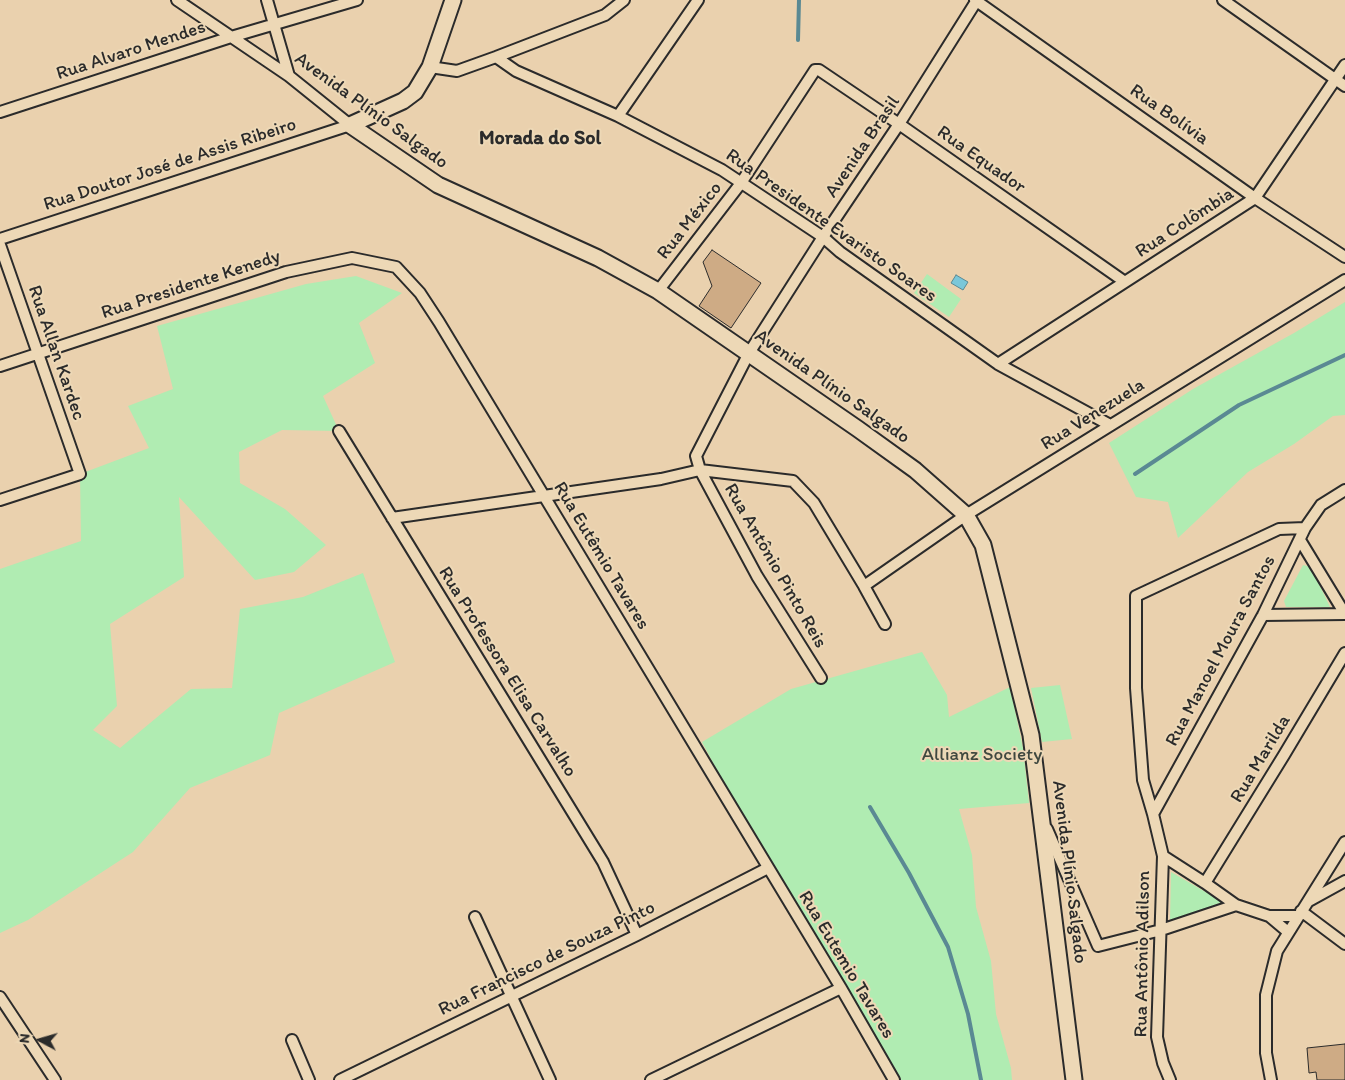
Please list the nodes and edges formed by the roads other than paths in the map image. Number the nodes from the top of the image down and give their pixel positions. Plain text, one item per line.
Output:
1 (177, 0) edge
2 (267, 0) edge
3 (357, 0) edge
4 (454, 0) edge
5 (624, 0) edge
6 (698, 0) edge
7 (976, 0) edge
8 (1223, 0) edge
9 (274, 24) junction
10 (231, 37) junction
11 (496, 57) junction
12 (1345, 65) edge
13 (430, 68) junction
14 (815, 70) joint
15 (289, 76) junction
16 (1335, 80) junction
17 (1345, 86) edge
18 (0, 112) edge
19 (618, 116) junction
20 (900, 124) junction
21 (350, 125) junction
22 (741, 184) junction
23 (1256, 198) junction
24 (823, 237) junction
25 (0, 239) edge
26 (0, 245) edge
27 (1345, 257) edge
28 (396, 267) joint
29 (1345, 280) edge
30 (1125, 282) junction
31 (658, 291) junction
32 (38, 353) junction
33 (749, 353) junction
34 (998, 364) junction
35 (0, 366) edge
36 (1110, 425) junction
37 (339, 431) dead end
38 (700, 470) junction
39 (1345, 490) edge
40 (543, 495) junction
41 (0, 500) edge
42 (966, 515) junction
43 (392, 518) junction
44 (1305, 528) junction
45 (1300, 540) junction
46 (864, 586) junction
47 (1345, 614) edge
48 (1263, 615) junction
49 (885, 624) dead end
50 (1345, 653) edge
51 (821, 678) dead end
52 (1040, 814) junction
53 (1153, 814) junction
54 (1345, 842) edge
55 (1163, 856) junction
56 (768, 868) junction
57 (1345, 881) edge
58 (1205, 883) junction
59 (1307, 902) junction
60 (1236, 905) junction
61 (1299, 913) junction
62 (1269, 916) junction
63 (475, 917) dead end
64 (1161, 930) junction
65 (1288, 932) junction
66 (637, 935) junction
67 (1345, 944) edge
68 (841, 988) junction
69 (0, 997) edge
70 (512, 997) junction
71 (292, 1040) dead end
72 (52, 1079) edge
73 (309, 1080) edge
74 (340, 1080) edge
75 (550, 1080) edge
76 (651, 1080) edge
77 (894, 1080) edge
78 (1074, 1080) edge
79 (1170, 1080) edge
80 (1271, 1080) edge

1 - 10 street, Avenida Plínio Salgado
2 - 9 street
3 - 9 street, Rua Alvaro Mendes
4 - 13 street
5 - 11 street
6 - 19 street
7 - 20 street, Avenida Brasil
7 - 23 street, Rua Bolívia
8 - 16 street
9 - 10 street, Rua Alvaro Mendes
9 - 15 street
10 - 15 street, Avenida Plínio Salgado
10 - 18 street, Rua Alvaro Mendes
11 - 13 street
11 - 19 street, Rua Presidente Evaristo Soares
12 - 16 street, Rua Colômbia
13 - 21 street
14 - 20 street, Rua Equador
14 - 22 street, Rua México
15 - 21 street, Avenida Plínio Salgado
16 - 17 street
16 - 23 street, Rua Colômbia
19 - 22 street, Rua Presidente Evaristo Soares
20 - 24 street, Avenida Brasil
20 - 30 street, Rua Equador
21 - 25 street, Rua Doutor José de Assis Ribeiro
21 - 31 street, Avenida Plínio Salgado
22 - 24 street, Rua Presidente Evaristo Soares
22 - 31 street, Rua México
23 - 27 street, Rua Bolívia
23 - 30 street, Rua Colômbia
24 - 33 street, Avenida Brasil
24 - 34 street, Rua Presidente Evaristo Soares
26 - 32 street, Rua Allan Kardec
28 - 32 street, Rua Presidente Kenedy
28 - 40 street, Rua Eutêmio Tavares
29 - 36 street, Rua Venezuela
30 - 34 street, Rua Colômbia
31 - 33 street, Avenida Plínio Salgado
32 - 35 street, Rua Presidente Kenedy
32 - 41 street, Rua Allan Kardec
33 - 38 street, Avenida Brasil
33 - 42 street, Avenida Plínio Salgado
34 - 36 street, Rua Presidente Evaristo Soares
36 - 42 street, Rua Venezuela
37 - 43 street, Rua Professora Elisa Carvalho
38 - 40 street
38 - 46 street
38 - 51 street, Rua Antônio Pinto Reis
39 - 44 street, Rua Manoel Moura Santos
40 - 43 street
40 - 56 street, Rua Eutêmio Tavares
42 - 46 street, Rua Venezuela
42 - 52 street, Avenida Plínio Salgado
43 - 66 street, Rua Professora Elisa Carvalho
44 - 45 street, Rua Manoel Moura Santos
44 - 53 street, Rua Antônio Adilson
45 - 47 street
45 - 48 street, Rua Manoel Moura Santos
46 - 49 street
47 - 48 street
48 - 53 street, Rua Manoel Moura Santos
50 - 58 street, Rua Marilda
52 - 64 street
52 - 78 street, Avenida Plínio Salgado
53 - 55 street, Rua Antônio Adilson
54 - 59 street
55 - 58 street
55 - 64 street, Rua Antônio Adilson
56 - 66 street, Rua Francisco de Souza Pinto
56 - 68 street, Rua Eutemio Tavares
57 - 59 street
58 - 60 street
59 - 61 street
60 - 62 street
60 - 64 street
61 - 62 street
61 - 65 street
61 - 67 street
62 - 65 street
63 - 70 street
64 - 79 street, Rua Antônio Adilson
65 - 80 street
66 - 70 street, Rua Francisco de Souza Pinto
68 - 76 street
68 - 77 street, Rua Eutemio Tavares
69 - 72 street
70 - 74 street, Rua Francisco de Souza Pinto
70 - 75 street
71 - 73 street

